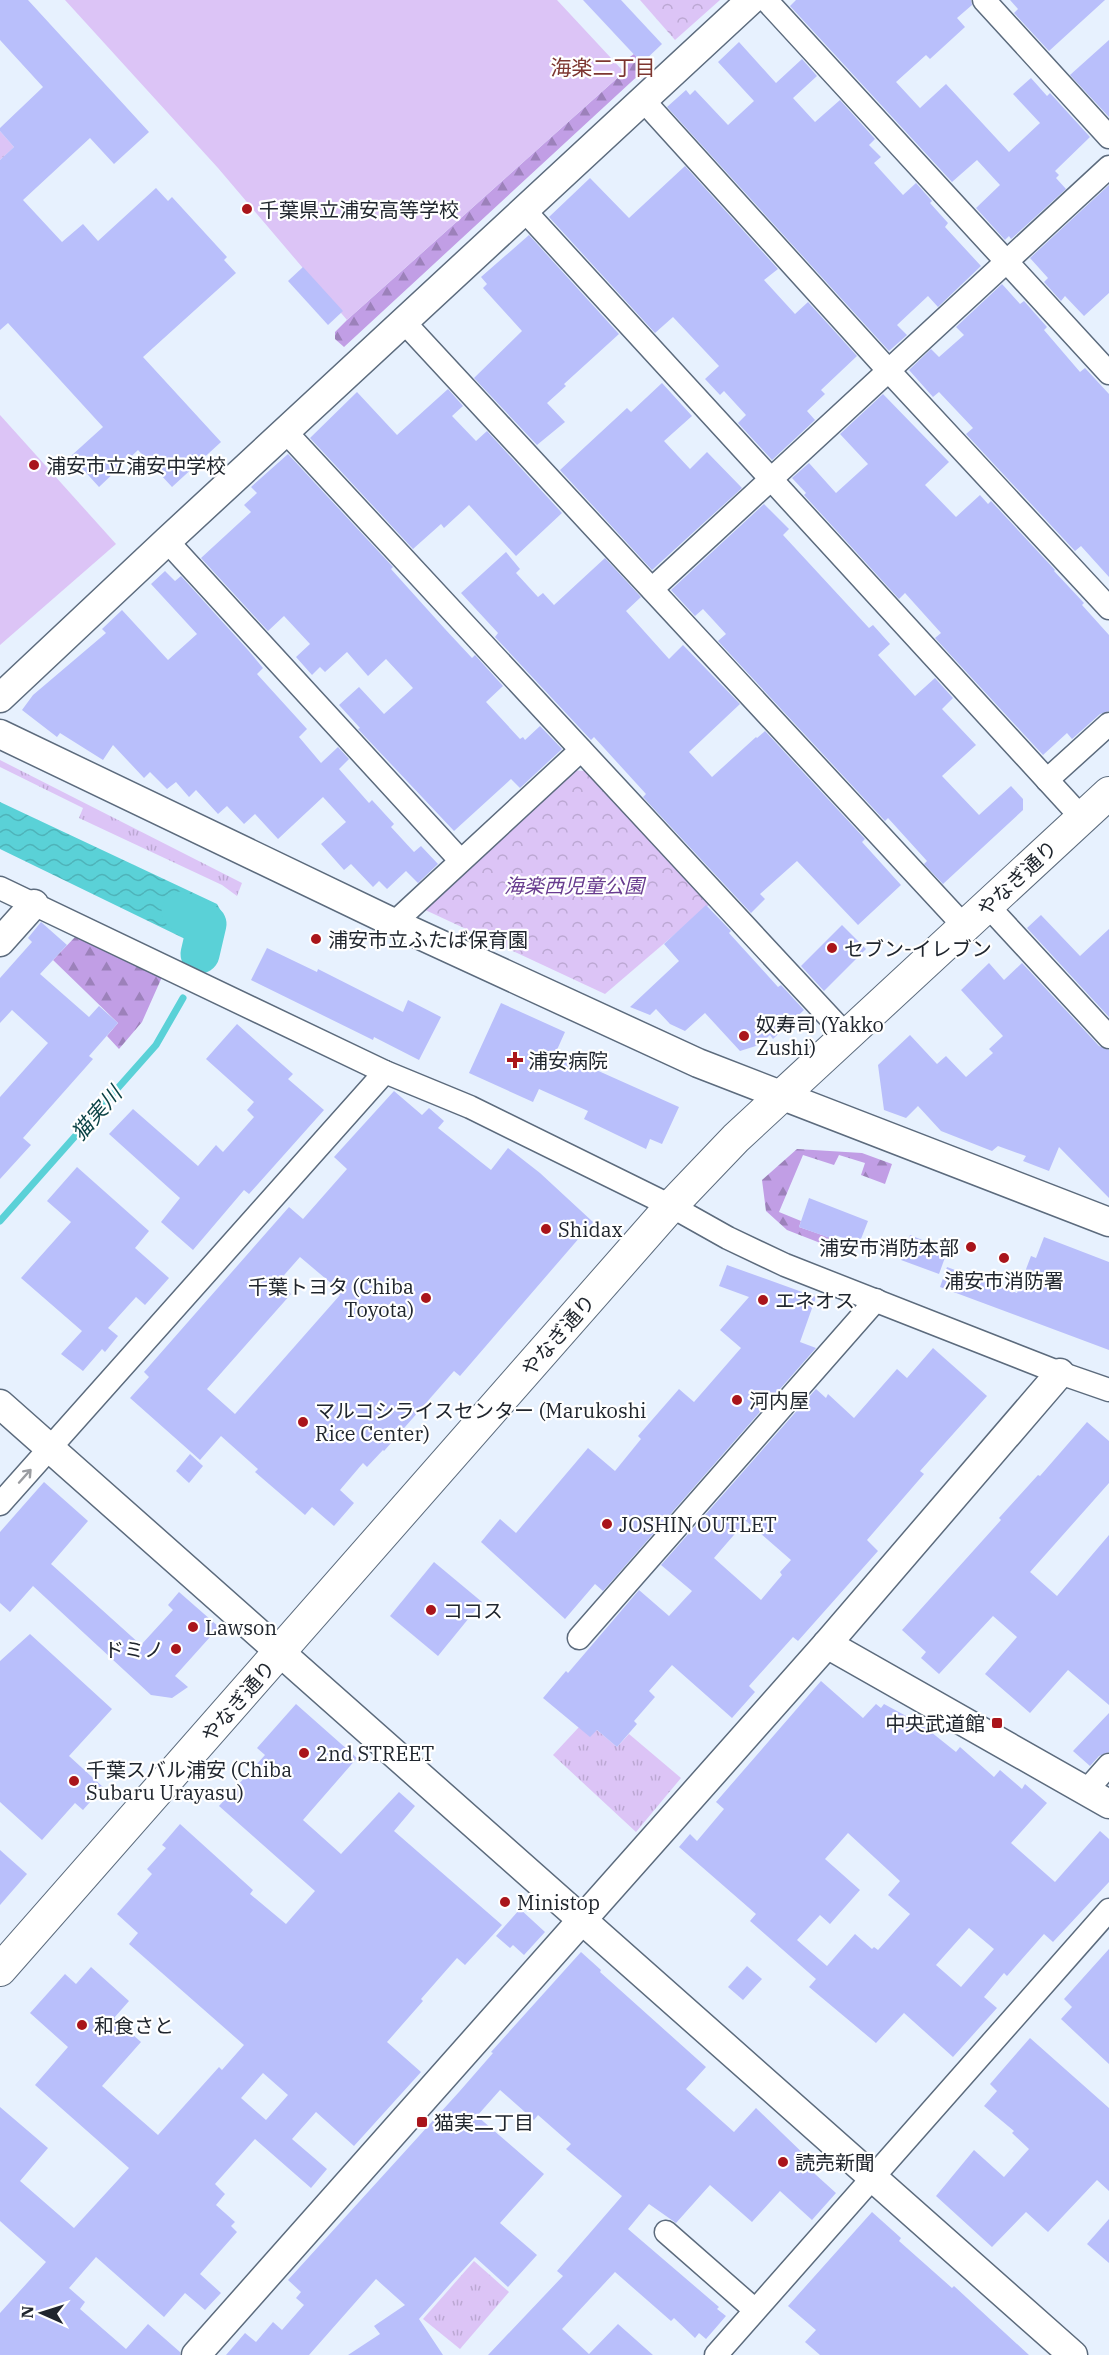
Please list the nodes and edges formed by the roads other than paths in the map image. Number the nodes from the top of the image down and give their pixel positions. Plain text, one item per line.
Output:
1 (751, 0) edge
2 (766, 0) edge
3 (984, 0) edge
4 (642, 100) junction
5 (1109, 137) edge
6 (1109, 166) edge
7 (524, 210) junction
8 (1007, 260) junction
9 (404, 322) junction
10 (888, 370) junction
11 (1109, 373) edge
12 (285, 430) junction
13 (771, 479) junction
14 (167, 541) junction
15 (652, 589) junction
16 (1109, 608) edge
17 (0, 698) edge
18 (1109, 724) edge
19 (0, 734) edge
20 (581, 750) junction
21 (1047, 780) junction
22 (1101, 803) edge
23 (460, 860) junction
24 (0, 888) edge
25 (34, 904) junction
26 (987, 905) junction
27 (394, 923) junction
28 (964, 927) junction
29 (0, 942) edge
30 (846, 1035) junction
31 (1109, 1037) edge
32 (385, 1072) junction
33 (782, 1096) junction
34 (671, 1206) junction
35 (1109, 1222) edge
36 (876, 1300) junction
37 (1060, 1373) junction
38 (1109, 1390) edge
39 (0, 1404) edge
40 (51, 1448) junction
41 (0, 1504) edge
42 (579, 1638) dead end
43 (827, 1644) junction
44 (281, 1652) junction
45 (1109, 1765) edge
46 (1097, 1797) edge
47 (1109, 1910) edge
48 (580, 1920) junction
49 (0, 1970) edge
50 (872, 2178) junction
51 (666, 2232) dead end
52 (755, 2310) junction
53 (196, 2355) edge
54 (716, 2355) edge
55 (1073, 2355) edge

1 - 4 street
2 - 8 street
3 - 5 street
4 - 7 street
4 - 10 street
6 - 8 street
7 - 9 street
7 - 13 street
8 - 10 street
8 - 11 street
9 - 12 street
9 - 15 street
10 - 13 street
10 - 16 street
12 - 14 street
12 - 20 street
13 - 15 street
13 - 21 street
14 - 17 street
14 - 23 street
15 - 28 street
18 - 21 street
19 - 27 street
20 - 23 street
20 - 30 street
21 - 22 street
22 - 26 main road, やなぎ通り
23 - 27 street
24 - 25 street
25 - 29 street
25 - 32 street
26 - 28 main road, やなぎ通り
26 - 31 street
27 - 33 street
28 - 30 main road, やなぎ通り
30 - 33 main road, やなぎ通り
32 - 34 street
32 - 40 street
33 - 34 main road, やなぎ通り
33 - 35 street
34 - 36 street
34 - 44 main road, やなぎ通り
36 - 37 street
36 - 42 street
37 - 38 street
37 - 43 street
39 - 40 street
41 -> 40 street
40 - 44 street
43 - 46 street
43 - 48 street
44 - 48 street
44 - 49 main road, やなぎ通り
45 - 46 street
47 - 50 street
48 - 50 street
48 - 53 street
50 - 52 street
50 - 55 street
51 - 52 street
52 - 54 street

